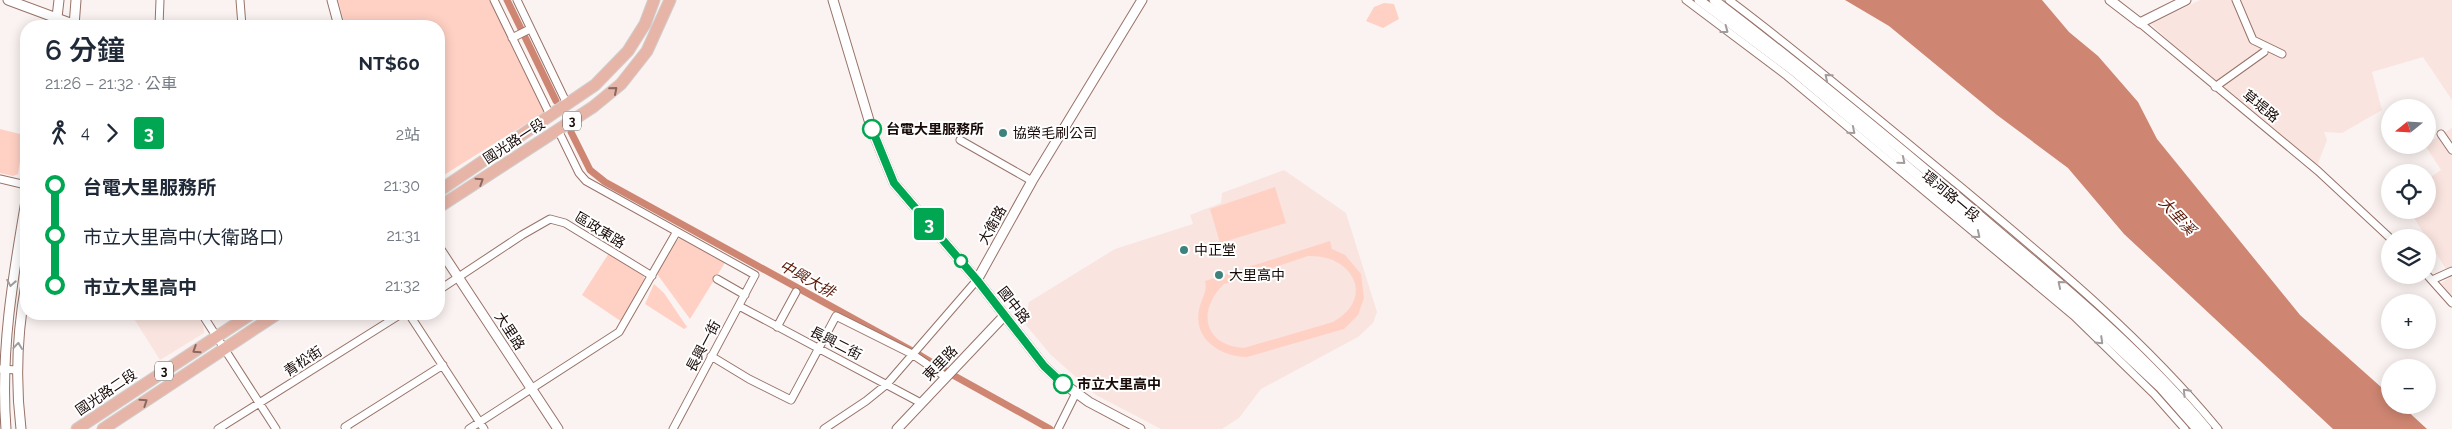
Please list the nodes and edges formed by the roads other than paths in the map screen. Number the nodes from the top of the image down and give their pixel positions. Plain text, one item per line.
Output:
1 (8, 0) edge
2 (58, 0) edge
3 (76, 0) edge
4 (160, 0) edge
5 (240, 0) edge
6 (332, 0) edge
7 (494, 0) edge
8 (517, 0) edge
9 (654, 0) edge
10 (670, 0) edge
11 (833, 0) edge
12 (1142, 0) edge
13 (1686, 0) edge
14 (1699, 0) edge
15 (1714, 0) edge
16 (1729, 0) edge
17 (2110, 0) edge
18 (2186, 0) edge
19 (2236, 0) edge
20 (50, 20) edge
21 (56, 20) edge
22 (75, 20) edge
23 (160, 20) edge
24 (242, 20) edge
25 (337, 20) edge
26 (2140, 24) junction
27 (530, 29) junction
28 (512, 38) junction
29 (2264, 52) dead end
30 (2282, 54) dead end
31 (2215, 87) junction
32 (567, 104) junction
33 (550, 115) junction
34 (558, 130) junction
35 (2441, 134) dead end
36 (960, 140) dead end
37 (2452, 150) edge
38 (0, 180) edge
39 (1032, 181) junction
40 (20, 184) edge
41 (445, 187) edge
42 (445, 203) edge
43 (2381, 230) edge
44 (676, 233) junction
45 (20, 235) edge
46 (445, 257) edge
47 (2452, 271) edge
48 (2436, 275) edge
49 (652, 276) junction
50 (458, 277) junction
51 (717, 279) dead end
52 (977, 280) junction
53 (2436, 284) edge
54 (445, 286) edge
55 (796, 292) dead end
56 (745, 295) junction
57 (2452, 303) edge
58 (739, 306) junction
59 (1004, 316) junction
60 (22, 320) edge
61 (206, 320) edge
62 (242, 320) edge
63 (268, 320) edge
64 (391, 320) edge
65 (414, 320) edge
66 (777, 327) junction
67 (217, 336) junction
68 (224, 348) junction
69 (819, 348) junction
70 (912, 354) junction
71 (711, 356) junction
72 (443, 365) junction
73 (0, 369) edge
74 (17, 370) junction
75 (948, 374) junction
76 (887, 384) junction
77 (530, 388) junction
78 (1076, 393) junction
79 (259, 403) junction
80 (922, 403) junction
81 (482, 426) edge
82 (346, 428) edge
83 (6, 429) edge
84 (21, 429) edge
85 (77, 429) edge
86 (104, 429) edge
87 (218, 429) edge
88 (276, 429) edge
89 (469, 429) edge
90 (558, 429) edge
91 (673, 429) edge
92 (824, 429) edge
93 (897, 429) edge
94 (1058, 429) edge
95 (1140, 429) edge
96 (2185, 429) edge
97 (2197, 429) edge
98 (2207, 429) edge
99 (2218, 429) edge

1 - 20 street
2 - 21 street
3 - 22 street
4 - 23 street
5 - 24 street
6 - 25 street
7 - 28 street
8 - 27 street
9 - 32 main road, 國光路一段 / 3
34 -> 10 main road, 國光路一段 / 3
11 - 52 street, 國中路
12 - 39 street, 大衛路
13 -> 96 street, 環河路一段
14 -> 97 street, 環河路一段
98 -> 15 street, 環河路一段
99 -> 16 street, 環河路一段
17 - 26 street, 草堤路
18 - 26 street
19 - 30 street
26 - 31 street, 草堤路
27 - 28 street
27 - 32 street
28 - 33 street
29 - 31 street
31 - 43 street, 草堤路
32 - 33 main road, 國光路一段 / 3
33 - 41 main road, 國光路一段 / 3
42 -> 34 main road, 國光路一段 / 3
34 - 44 street
35 - 37 street
36 - 39 street
38 - 40 street
39 - 52 street, 大衛路
44 - 49 street
44 - 56 street, 長興一街
45 -> 73 street
46 - 50 street, 大里路
47 - 48 street
49 - 50 street, 區政東路
49 - 77 street
50 - 54 street
50 - 77 street, 大里路
51 - 56 street
52 - 59 street, 國中路
52 - 70 street, 大衛路
53 - 57 street
55 - 66 street
56 - 58 street, 長興一街
58 - 66 street, 長興二街
58 - 71 street, 長興一街
59 - 75 street, 東里路
59 - 78 street, 國中路
74 -> 60 street
61 - 67 street
62 - 67 main road, 國光路二段 / 3
63 - 68 main road, 3
64 - 79 street, 青松街
65 - 72 street
66 - 69 street, 長興二街
67 - 68 street
67 -> 85 main road, 國光路二段 / 3
68 - 79 street
86 -> 68 main road, 3
69 - 70 street
69 - 71 street
69 - 76 street, 長興二街
70 - 75 street
70 - 76 street, 大衛路
71 - 91 street, 長興一街
72 - 81 street
72 - 82 street
73 - 74 street
73 - 83 street
74 - 84 street
75 - 80 street, 東里路
76 - 80 street, 長興二街
76 - 92 street, 大衛路
77 - 81 street
77 - 90 street, 大里路
78 - 94 street
78 - 95 street, 國中路
79 - 87 street, 青松街
79 - 88 street
80 - 93 street, 東里路
81 - 89 street

